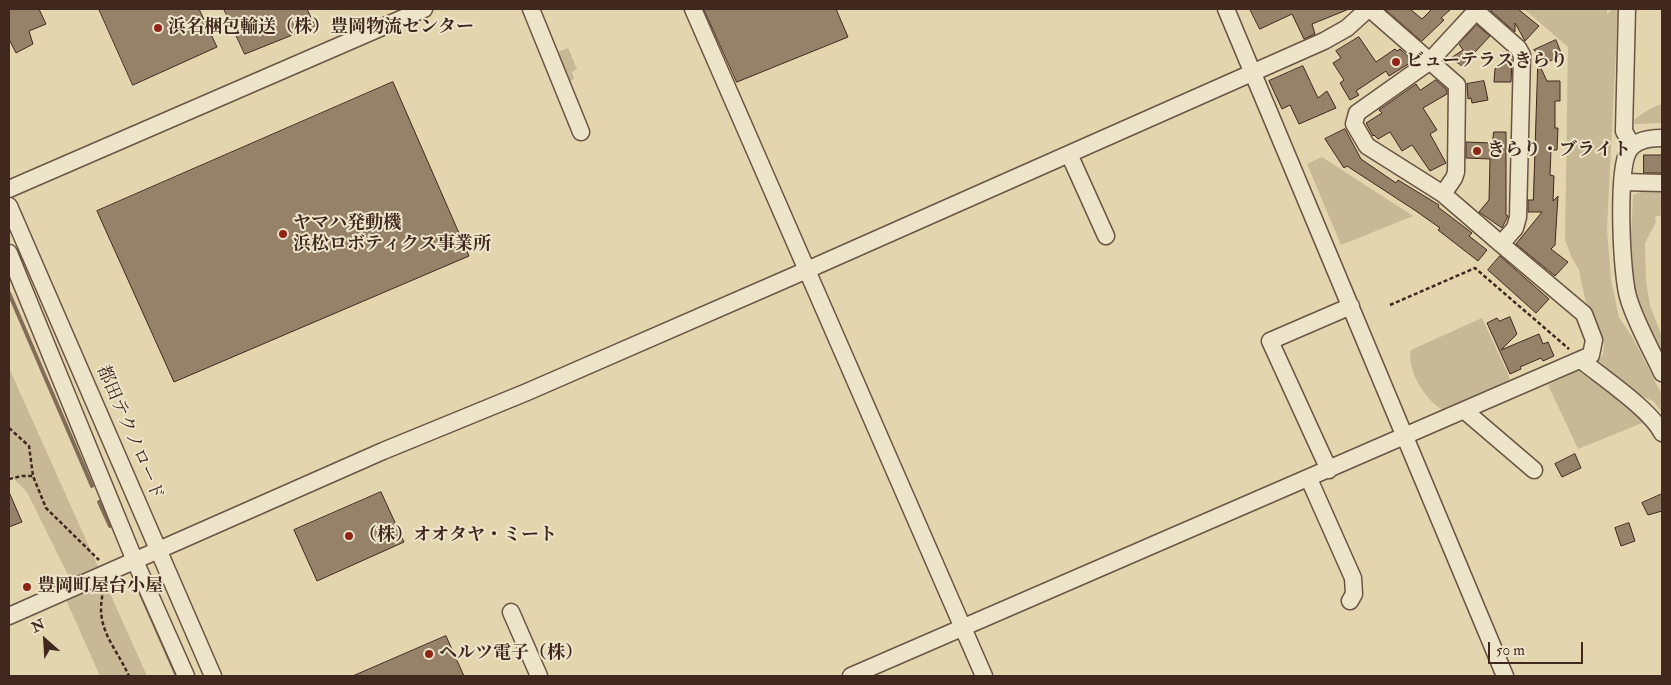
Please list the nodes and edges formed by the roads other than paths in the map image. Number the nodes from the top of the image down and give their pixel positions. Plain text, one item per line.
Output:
1 (424, 9) edge
2 (531, 9) edge
3 (693, 9) edge
4 (1226, 9) edge
5 (1369, 9) edge
6 (1627, 9) edge
7 (1477, 10) edge
8 (1429, 62) junction
9 (1253, 72) junction
10 (581, 132) dead end
11 (1662, 138) edge
12 (1632, 146) junction
13 (1068, 154) junction
14 (1623, 182) junction
15 (1662, 183) edge
16 (9, 189) edge
17 (1443, 194) junction
18 (9, 206) edge
19 (1106, 236) dead end
20 (1501, 244) junction
21 (9, 253) edge
22 (807, 270) junction
23 (1351, 306) junction
24 (1582, 360) junction
25 (1662, 373) edge
26 (1465, 411) junction
27 (1662, 433) edge
28 (1406, 436) junction
29 (1329, 470) junction
30 (1534, 470) dead end
31 (1309, 479) junction
32 (158, 551) junction
33 (135, 561) junction
34 (1350, 601) dead end
35 (511, 612) dead end
36 (9, 616) edge
37 (963, 628) junction
38 (186, 676) edge
39 (213, 676) edge
40 (539, 676) edge
41 (851, 676) edge
42 (984, 676) edge
43 (1505, 676) edge

1 - 16 street
2 - 10 street
3 - 22 street
4 - 9 street
5 - 8 street
5 - 9 street
6 - 12 street
7 - 8 street
7 - 20 street
8 - 17 street
8 - 17 street
9 - 13 street
9 - 23 street
11 - 12 street
12 - 14 street
13 - 19 street
13 - 22 street
14 - 15 street
14 - 25 street
17 - 20 street
18 - 32 street, 都田テクノロード
20 - 24 street
21 - 33 street
22 - 32 street
22 - 37 street
23 - 28 street
23 - 29 street
24 - 26 street
24 - 27 street
26 - 28 street
26 - 30 street
28 - 29 street
28 - 43 street
29 - 31 street
31 - 34 street
31 - 37 street
32 - 33 street
32 - 39 street, 都田テクノロード
33 - 36 street
33 - 38 street
35 - 40 street
37 - 41 street
37 - 42 street

